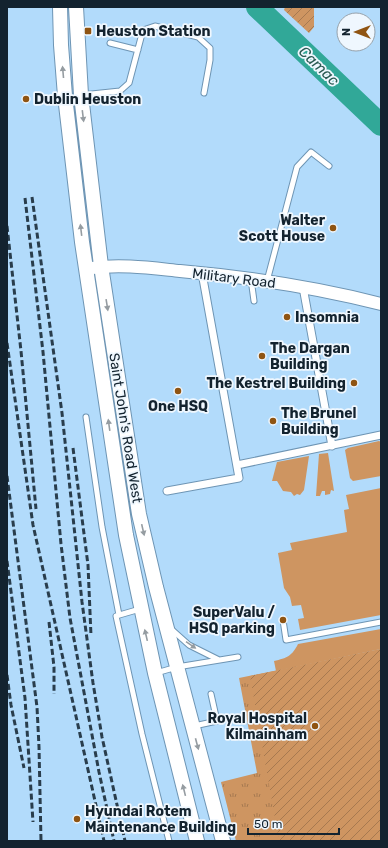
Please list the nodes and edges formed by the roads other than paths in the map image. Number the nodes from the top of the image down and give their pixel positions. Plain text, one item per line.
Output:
1 (60, 7) edge
2 (76, 7) edge
3 (110, 43) dead end
4 (138, 50) junction
5 (204, 93) dead end
6 (81, 95) junction
7 (329, 166) dead end
8 (101, 266) junction
9 (86, 268) junction
10 (202, 273) junction
11 (251, 279) junction
12 (267, 281) junction
13 (303, 287) junction
14 (254, 301) dead end
15 (381, 304) edge
16 (86, 417) dead end
17 (381, 435) edge
18 (332, 446) junction
19 (237, 465) junction
20 (167, 491) dead end
21 (140, 609) junction
22 (119, 615) junction
23 (283, 620) dead end
24 (381, 622) edge
25 (166, 624) junction
26 (238, 657) dead end
27 (219, 660) junction
28 (177, 667) junction
29 (155, 673) junction
30 (211, 694) dead end
31 (193, 727) junction
32 (170, 841) edge
33 (197, 841) edge
34 (223, 841) edge

9 -> 1 main road, Saint John's Road West
2 - 6 main road, Saint John's Road West
3 - 4 lane
4 - 5 lane
4 - 6 lane
6 -> 8 main road, Saint John's Road West
7 - 12 lane
8 - 9 street, Military Road
8 - 10 street, Military Road
8 -> 25 main road, Saint John's Road West
21 -> 9 main road, Saint John's Road West
10 - 11 street, Military Road
10 - 19 street
11 - 12 street, Military Road
11 - 14 lane
12 - 13 street, Military Road
13 - 15 street, Military Road
13 - 18 street
16 - 22 lane
17 - 18 street
18 - 19 street
19 - 20 street
21 - 22 lane
29 -> 21 main road, Saint John's Road West
22 - 32 lane
23 - 24 lane
25 -> 27 lane
25 - 28 main road, Saint John's Road West
26 - 27 lane
27 - 28 lane
28 - 29 lane
28 - 31 main road, Saint John's Road West
33 -> 29 main road, Saint John's Road West
30 - 31 lane
31 -> 34 main road, Saint John's Road West

